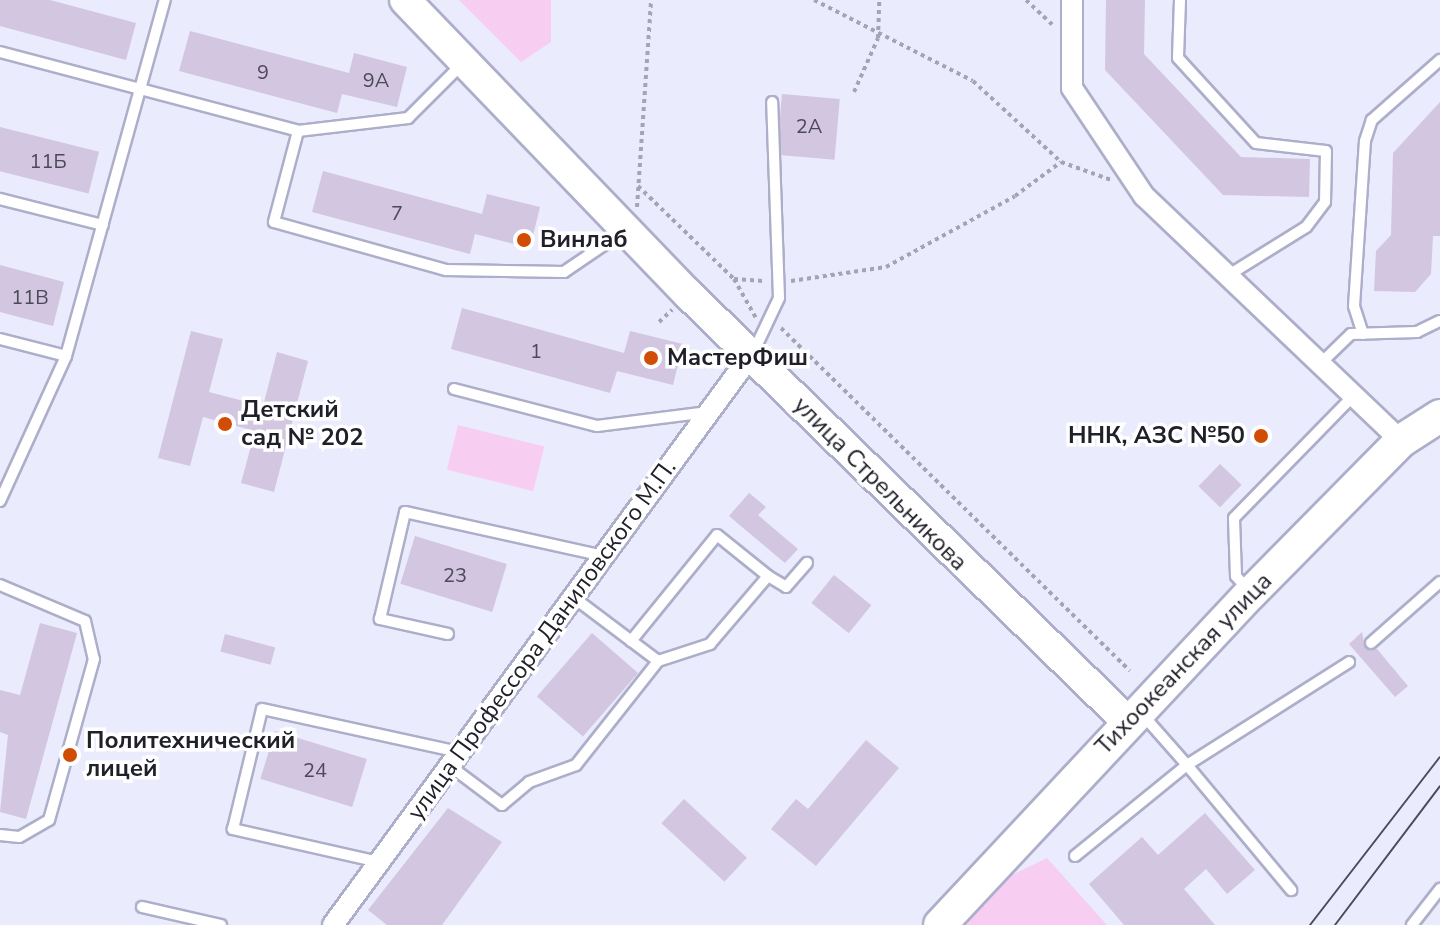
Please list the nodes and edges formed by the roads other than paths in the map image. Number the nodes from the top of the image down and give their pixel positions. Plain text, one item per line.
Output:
1 (165, 0) edge
2 (405, 0) edge
3 (1072, 0) edge
4 (1180, 0) edge
5 (0, 52) edge
6 (1440, 60) edge
7 (464, 62) junction
8 (140, 89) junction
9 (772, 102) dead end
10 (298, 131) junction
11 (0, 199) edge
12 (631, 222) junction
13 (103, 225) junction
14 (1229, 275) junction
15 (1440, 321) edge
16 (1363, 334) junction
17 (0, 339) edge
18 (751, 355) junction
19 (66, 356) junction
20 (1322, 362) junction
21 (454, 389) dead end
22 (1354, 395) junction
23 (710, 411) junction
24 (1440, 416) edge
25 (1401, 441) junction
26 (0, 501) edge
27 (603, 556) junction
28 (807, 563) dead end
29 (768, 576) junction
30 (1440, 582) edge
31 (0, 585) edge
32 (1250, 594) junction
33 (573, 597) junction
34 (448, 634) dead end
35 (631, 641) junction
36 (1371, 643) dead end
37 (658, 661) junction
38 (1349, 662) dead end
39 (1133, 716) junction
40 (455, 759) junction
41 (1187, 765) junction
42 (0, 835) edge
43 (1075, 856) dead end
44 (379, 862) junction
45 (1440, 889) edge
46 (1291, 890) dead end
47 (142, 907) dead end
48 (221, 925) edge
49 (333, 925) edge
50 (940, 925) edge
51 (1412, 925) edge

1 - 8 lane
2 - 7 street, улица Стрельникова
3 - 14 street
4 - 14 lane
5 - 8 lane
6 - 16 lane
7 - 10 lane
7 - 12 street, улица Стрельникова
8 - 10 lane
8 - 13 lane
9 - 18 lane
10 - 12 lane
11 - 13 lane
12 - 18 street, улица Стрельникова
13 - 19 lane
14 - 20 street
15 - 16 lane
16 - 20 lane
17 - 19 lane
18 - 23 street, улица Профессора Даниловского М.П.
18 - 39 street, улица Стрельникова
19 - 26 lane
20 - 22 street
21 - 23 lane
22 - 25 street
22 - 32 lane
23 - 27 street, улица Профессора Даниловского М.П.
24 - 25 main road, Тихоокеанская улица
25 - 32 main road, Тихоокеанская улица
27 - 33 street, улица Профессора Даниловского М.П.
27 - 34 lane
28 - 29 lane
29 - 35 lane
29 - 37 lane
30 - 36 lane
31 - 42 lane
32 - 39 main road, Тихоокеанская улица
33 - 35 lane
33 - 40 street, улица Профессора Даниловского М.П.
35 - 37 lane
37 - 40 lane
38 - 41 lane
39 - 41 lane
39 - 50 main road, Тихоокеанская улица
40 - 44 street, улица Профессора Даниловского М.П.
40 - 44 lane
41 - 43 lane
41 - 46 lane
44 - 49 street, улица Профессора Даниловского М.П.
45 - 51 lane
47 - 48 lane

